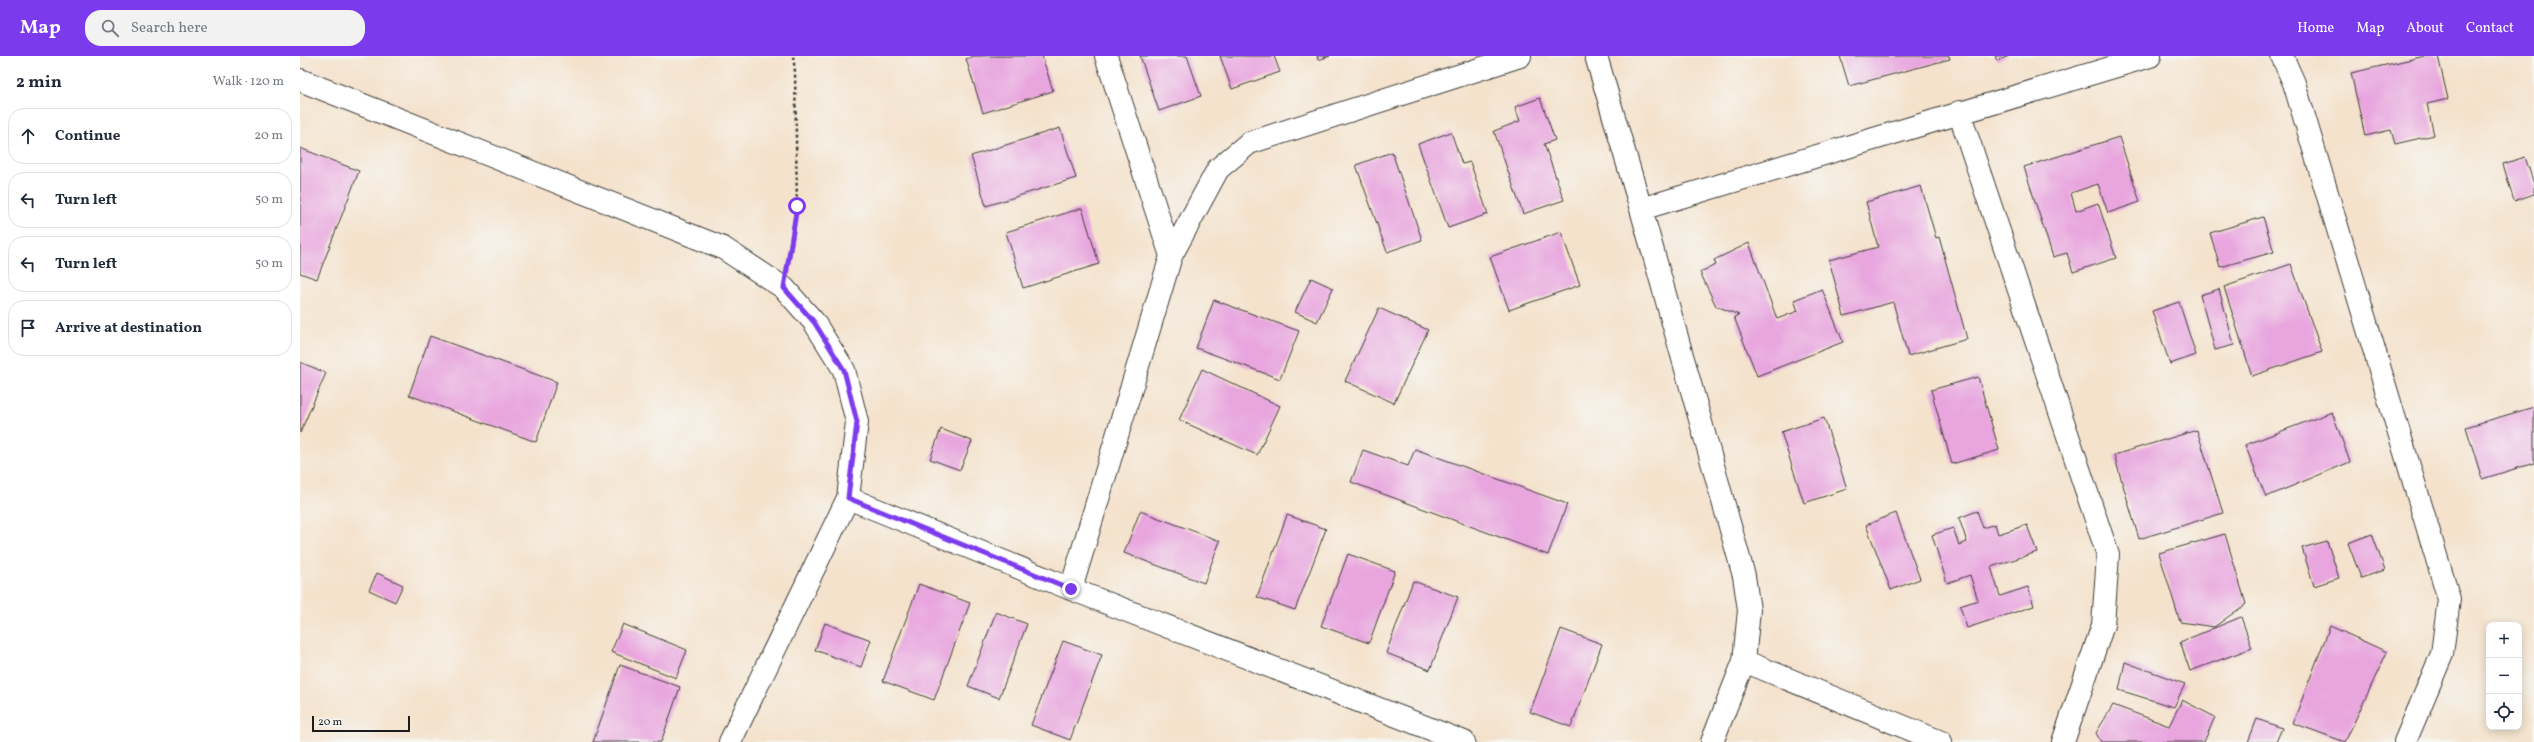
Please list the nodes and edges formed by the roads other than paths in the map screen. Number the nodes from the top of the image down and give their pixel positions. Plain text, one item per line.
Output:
1 (1106, 56) edge
2 (1520, 56) edge
3 (1596, 56) edge
4 (2150, 56) edge
5 (2282, 56) edge
6 (300, 80) edge
7 (1959, 112) junction
8 (1641, 209) junction
9 (1171, 256) junction
10 (848, 498) junction
11 (1071, 589) junction
12 (1744, 661) junction
13 (730, 742) edge
14 (1464, 742) edge
15 (1712, 742) edge
16 (1941, 742) edge
17 (2062, 742) edge
18 (2405, 742) edge

1 - 9 street
2 - 9 street
3 - 8 street
4 - 7 street
5 - 18 street
6 - 10 street
7 - 8 street
7 - 17 street
8 - 12 street
9 - 11 street
10 - 11 street
10 - 13 street
11 - 14 street
12 - 15 street
12 - 16 street

